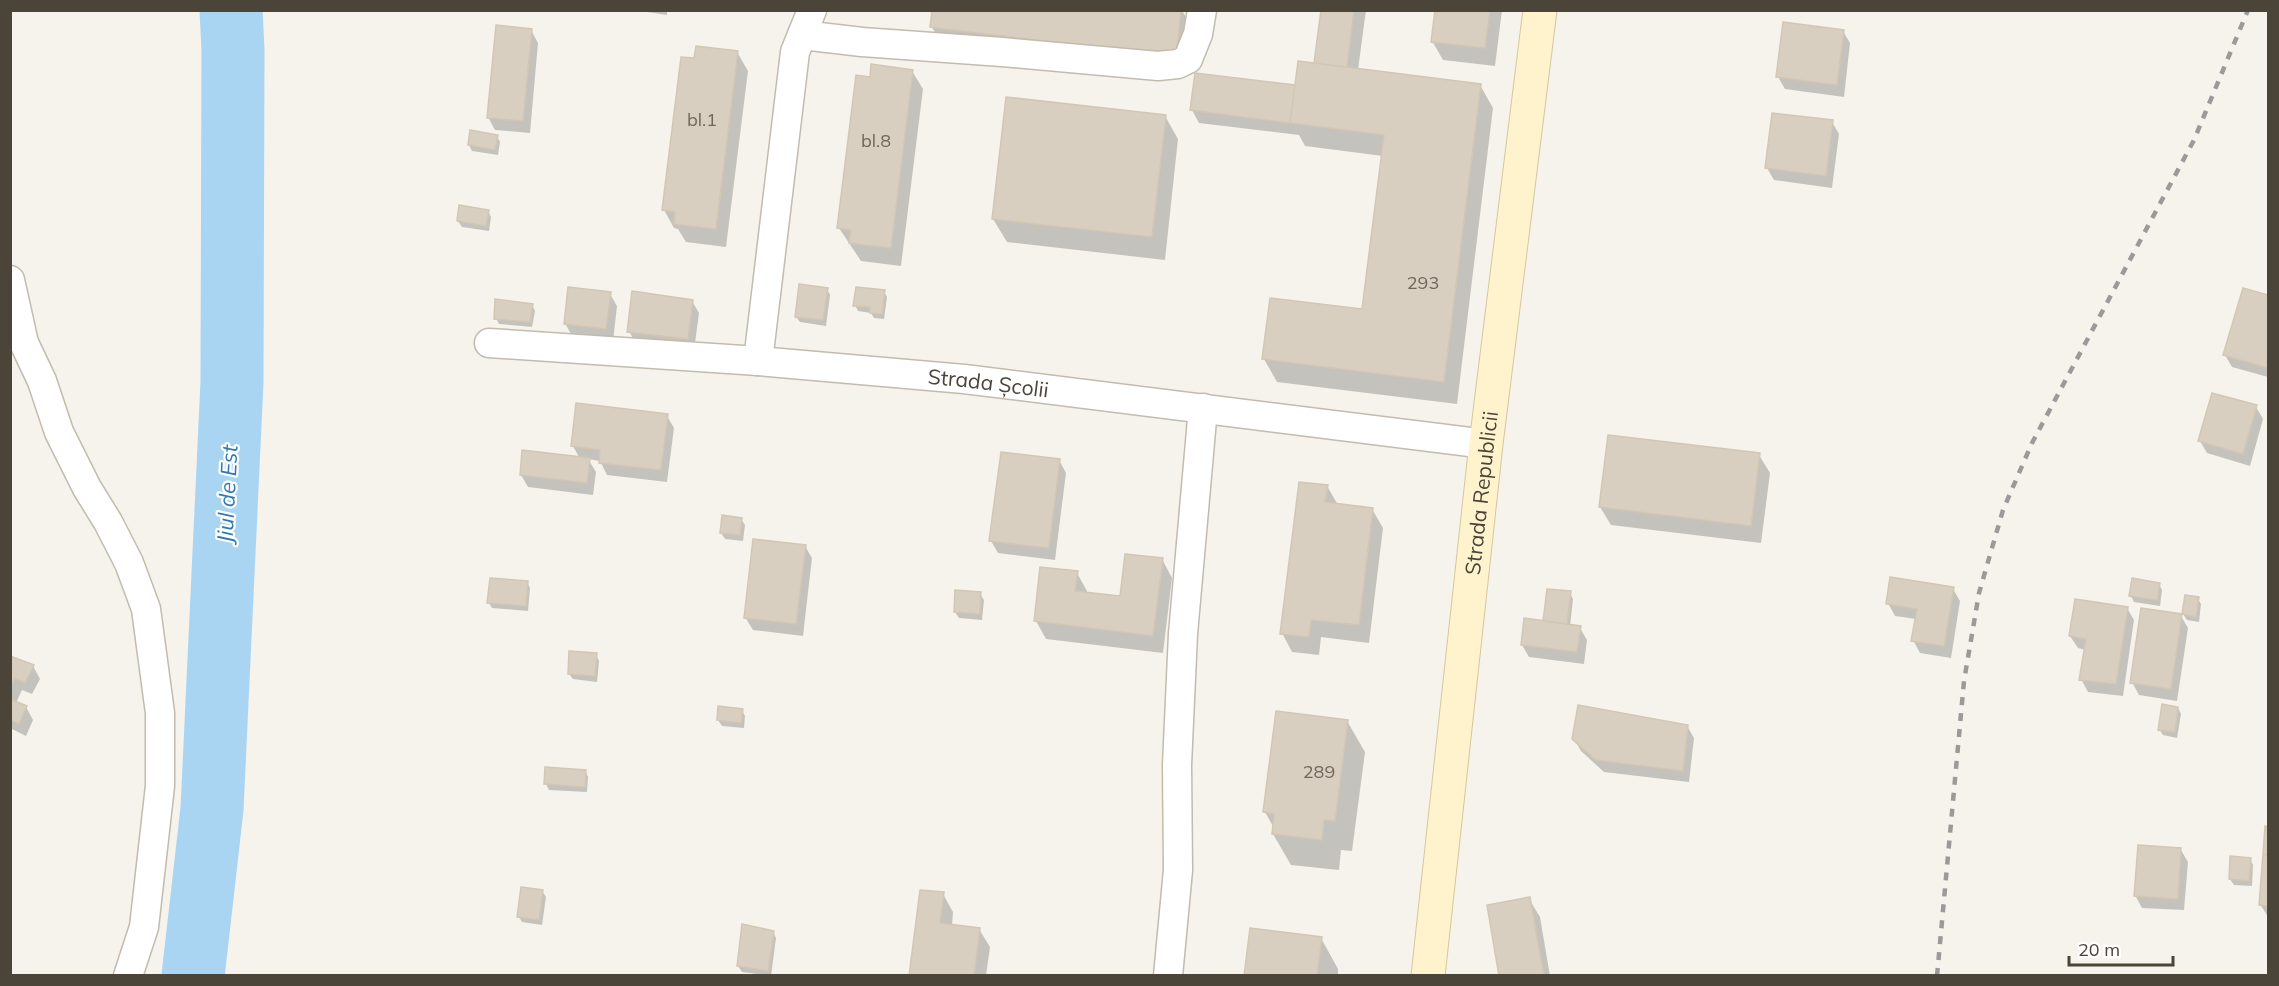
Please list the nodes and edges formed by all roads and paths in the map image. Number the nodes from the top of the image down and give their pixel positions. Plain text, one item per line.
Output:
1 (1202, 10) edge
2 (1540, 10) edge
3 (807, 23) edge
4 (10, 280) edge
5 (489, 343) dead end
6 (758, 361) junction
7 (1203, 408) junction
8 (1486, 444) junction
9 (128, 975) edge
10 (1168, 975) edge
11 (1428, 975) edge

1 - 3 street
2 - 8 street, Strada Republicii
3 - 6 street
4 - 9 street
5 - 6 street, Strada Școlii
6 - 7 street, Strada Școlii
7 - 8 street, Strada Școlii
7 - 10 street
8 - 11 street, Strada Republicii

